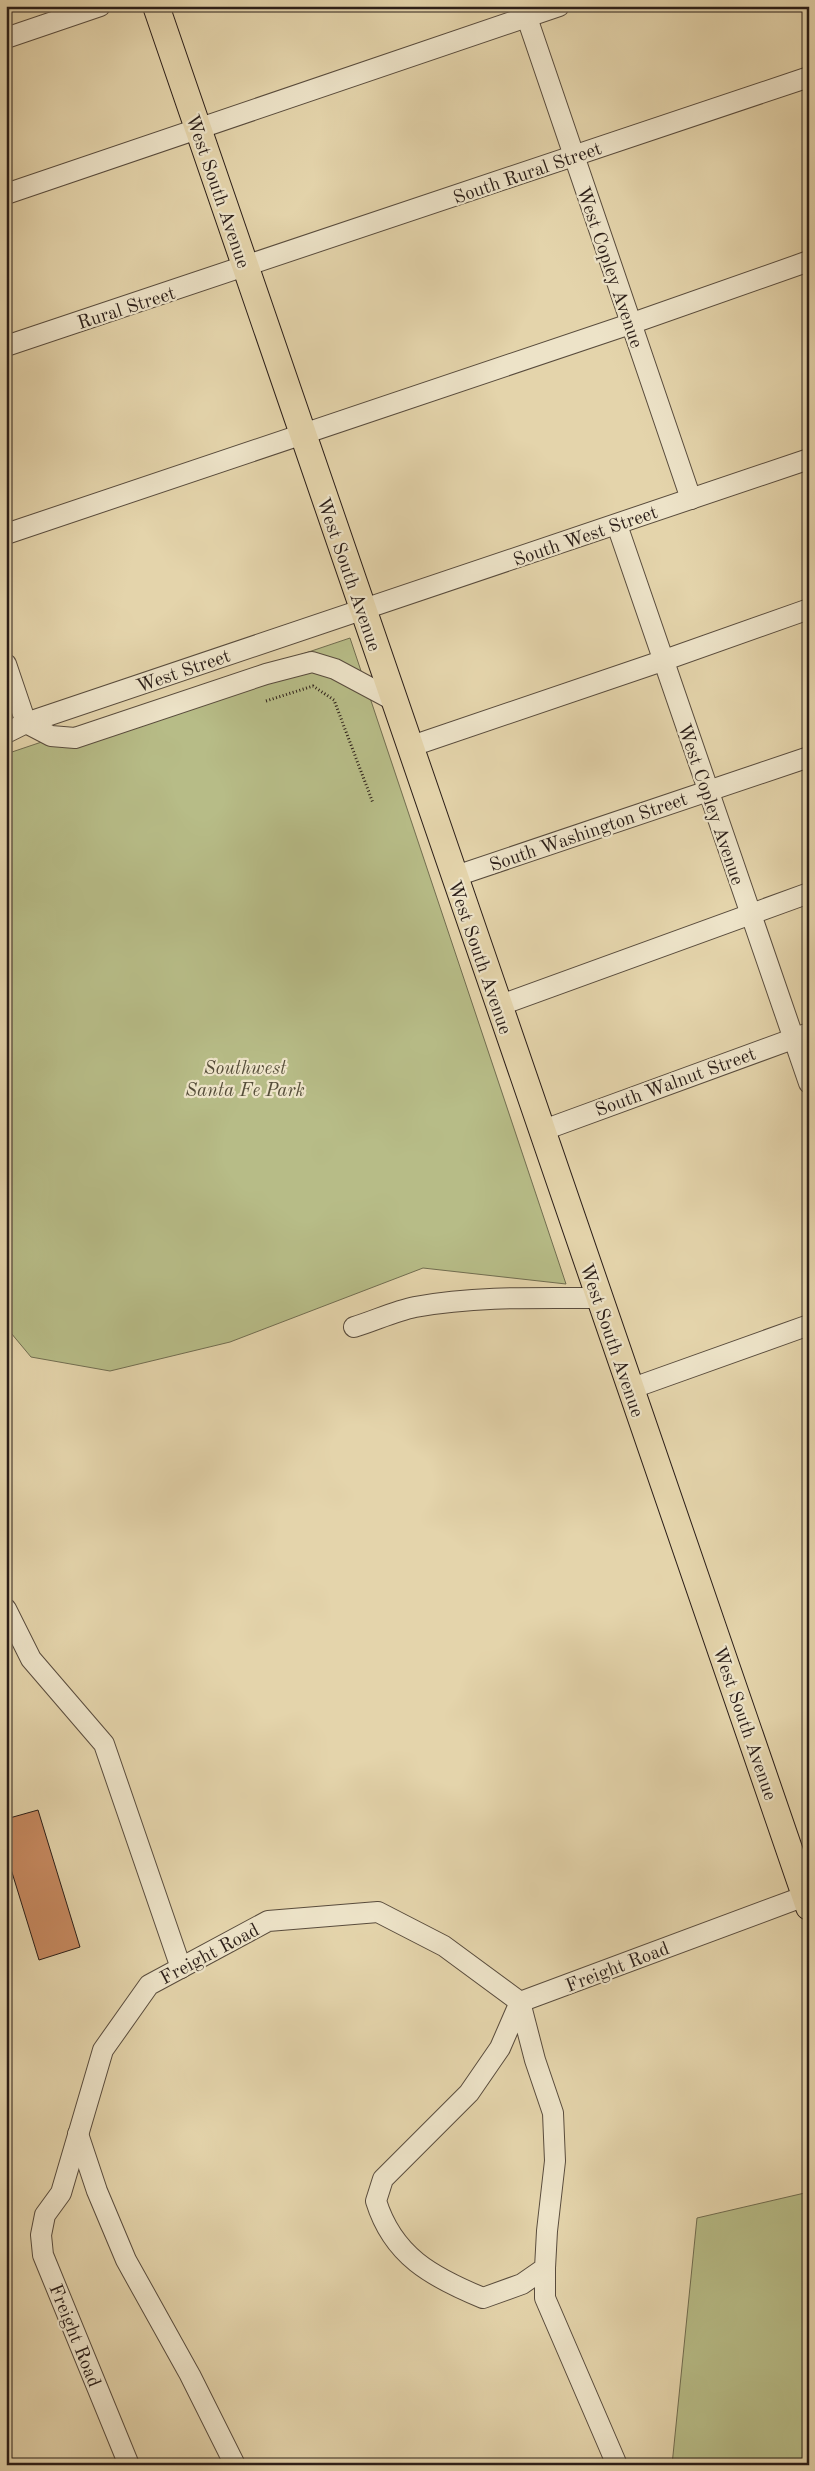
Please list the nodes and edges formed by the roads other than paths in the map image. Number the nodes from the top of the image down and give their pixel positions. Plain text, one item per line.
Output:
1 (100, 6) edge
2 (156, 6) edge
3 (559, 6) edge
4 (525, 12) edge
5 (6, 38) edge
6 (809, 77) edge
7 (198, 130) junction
8 (572, 156) junction
9 (6, 194) edge
10 (809, 260) edge
11 (245, 267) junction
12 (630, 324) junction
13 (6, 346) edge
14 (302, 435) junction
15 (809, 459) edge
16 (691, 499) junction
17 (617, 525) junction
18 (6, 534) edge
19 (809, 608) edge
20 (362, 610) junction
21 (662, 662) junction
22 (6, 664) edge
23 (392, 700) junction
24 (26, 723) junction
25 (6, 733) edge
26 (409, 747) junction
27 (809, 757) edge
28 (708, 791) junction
29 (453, 877) junction
30 (809, 893) edge
31 (751, 913) junction
32 (498, 1006) junction
33 (801, 1035) edge
34 (809, 1083) edge
35 (541, 1131) junction
36 (598, 1298) junction
37 (809, 1325) edge
38 (354, 1327) dead end
39 (630, 1390) junction
40 (6, 1610) edge
41 (807, 1902) edge
42 (181, 1968) junction
43 (520, 2002) junction
44 (78, 2134) junction
45 (545, 2268) junction
46 (129, 2465) edge
47 (235, 2465) edge
48 (617, 2465) edge

1 - 5 street
2 - 7 main road, West South Avenue
3 - 4 street
4 - 7 street
4 - 8 street, West Copley Avenue
6 - 8 street, South Rural Street
7 - 9 street
7 - 11 main road, West South Avenue
8 - 11 street, South Rural Street
8 - 12 street, West Copley Avenue
10 - 12 street
11 - 13 street, Rural Street
11 - 14 main road, West South Avenue
12 - 14 street
12 - 16 street, West Copley Avenue
14 - 18 street
14 - 20 main road, West South Avenue
15 - 16 street, South West Street
16 - 17 street, South West Street
17 - 20 street, South West Street
17 - 21 street, West Copley Avenue
19 - 21 street
20 - 23 main road, West South Avenue
20 - 24 street, West Street
21 - 26 street
21 - 28 street, West Copley Avenue
22 - 24 street
23 - 24 street
23 - 26 main road, West South Avenue
24 - 25 street, West Street
26 - 29 main road, West South Avenue
27 - 28 street, South Washington Street
28 - 29 street, South Washington Street
28 - 31 street, West Copley Avenue
29 - 32 main road, West South Avenue
30 - 31 street
31 - 32 street
31 - 33 street, West Copley Avenue
32 - 35 main road, West South Avenue
33 - 34 street, West Copley Avenue
33 - 35 street, South Walnut Street
35 - 36 main road, West South Avenue
36 - 38 street
36 - 39 main road, West South Avenue
37 - 39 street
39 - 41 main road, West South Avenue
40 - 42 street
41 - 43 street, Freight Road
42 - 43 street, Freight Road
42 - 44 street, Freight Road
43 - 45 street
43 - 45 street
44 - 46 street, Freight Road
44 - 47 street
45 - 48 street

